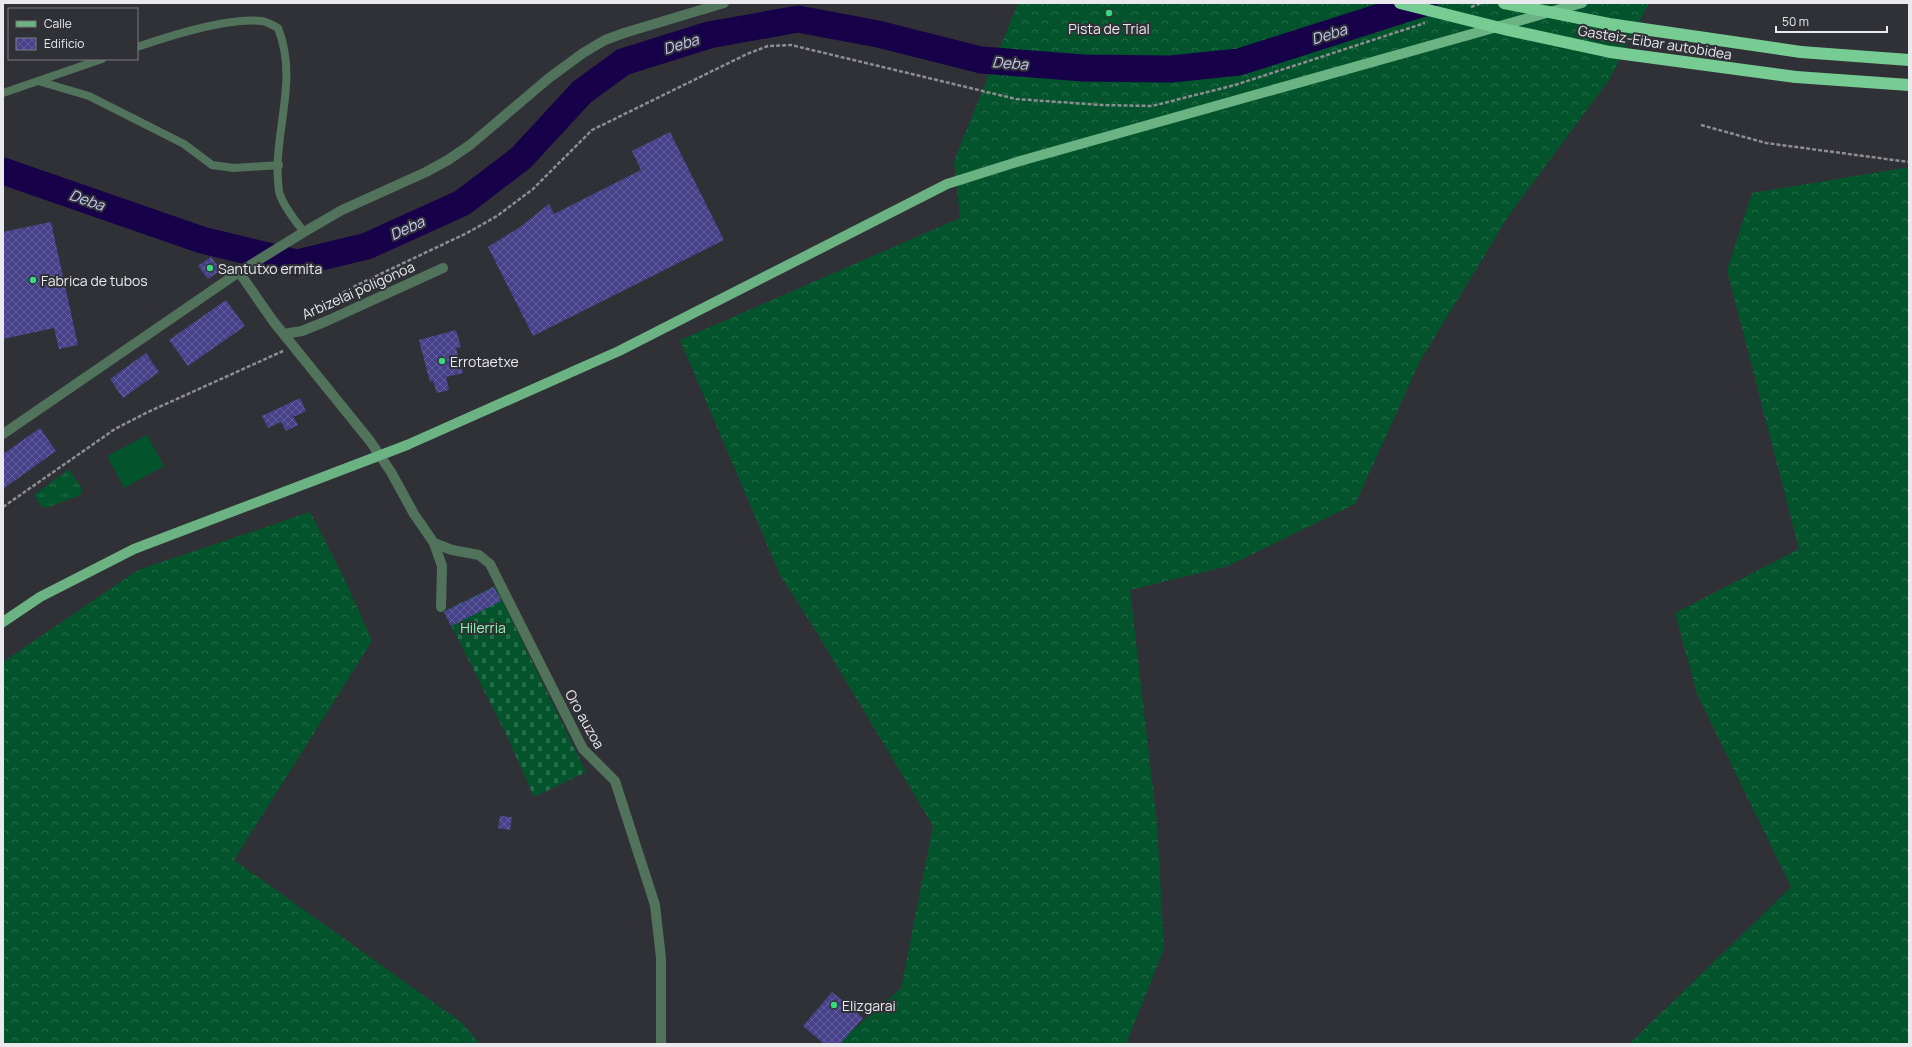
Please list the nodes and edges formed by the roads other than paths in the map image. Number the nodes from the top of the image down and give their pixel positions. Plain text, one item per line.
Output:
1 (724, 3) edge
2 (1400, 3) edge
3 (1504, 3) edge
4 (1582, 3) edge
5 (138, 47) edge
6 (99, 60) edge
7 (1909, 60) edge
8 (38, 81) junction
9 (1909, 85) edge
10 (3, 93) edge
11 (279, 165) junction
12 (304, 232) junction
13 (443, 268) dead end
14 (239, 272) junction
15 (284, 334) junction
16 (3, 434) edge
17 (434, 543) junction
18 (441, 608) dead end
19 (3, 622) edge
20 (661, 1044) edge

1 - 12 street
2 - 9 highway, Gasteiz-Eibar autobidea, bridge
3 - 7 highway, Gasteiz-Eibar autobidea, bridge
4 - 19 main road, bridge
5 - 11 lane
6 - 8 lane
8 - 10 lane
8 - 11 lane
11 - 12 lane
12 - 14 street
13 - 15 street, Arbizelai poligonoa
14 - 15 street
14 - 16 street
15 - 17 street
17 - 18 street
17 - 20 street, Oro auzoa

